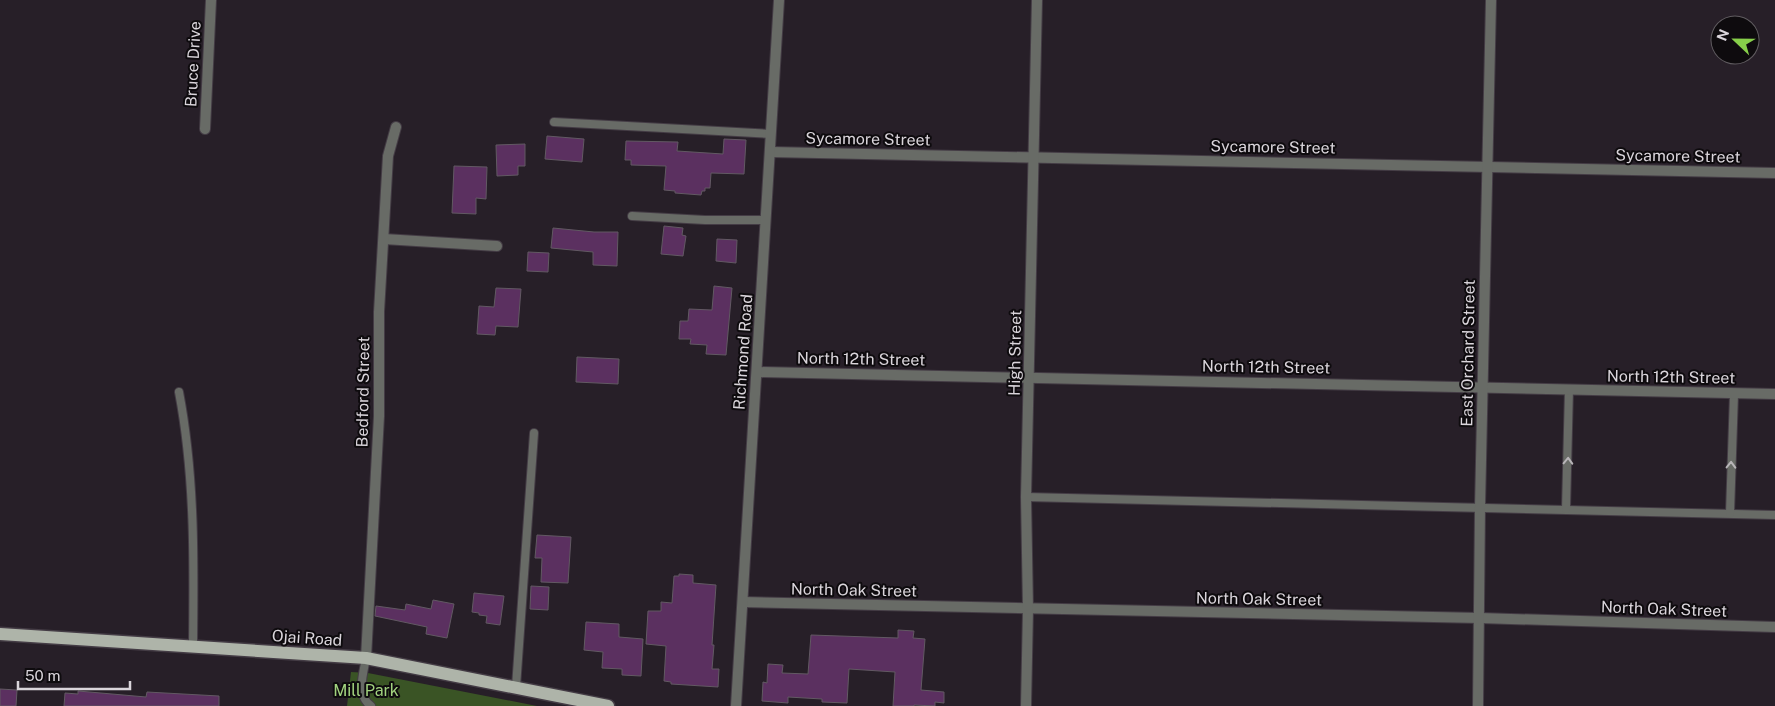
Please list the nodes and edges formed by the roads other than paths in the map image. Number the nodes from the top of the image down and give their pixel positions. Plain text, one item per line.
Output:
1 (212, 0) edge
2 (780, 0) edge
3 (1037, 0) edge
4 (1491, 0) edge
5 (554, 122) dead end
6 (396, 127) dead end
7 (205, 128) dead end
8 (772, 134) junction
9 (771, 152) junction
10 (1034, 157) junction
11 (1486, 166) junction
12 (1775, 173) edge
13 (632, 216) dead end
14 (766, 220) junction
15 (384, 240) junction
16 (497, 246) dead end
17 (757, 372) junction
18 (1030, 377) junction
19 (1482, 387) junction
20 (1569, 389) junction
21 (179, 392) dead end
22 (1734, 394) junction
23 (1775, 394) edge
24 (534, 433) dead end
25 (1026, 497) junction
26 (1480, 507) junction
27 (1566, 509) junction
28 (1730, 513) junction
29 (1775, 514) edge
30 (742, 602) junction
31 (1028, 609) junction
32 (1480, 618) junction
33 (1775, 627) edge
34 (0, 634) edge
35 (193, 646) junction
36 (366, 658) junction
37 (516, 687) junction
38 (371, 706) edge
39 (607, 706) edge
40 (736, 706) edge
41 (1026, 706) edge
42 (1478, 706) edge

1 - 7 street, Bruce Drive
2 - 8 street, Richmond Road
3 - 10 street, High Street
4 - 11 street, East Orchard Street
5 - 8 lane
6 - 15 street, Bedford Street
8 - 9 street, Richmond Road
9 - 10 street, Sycamore Street
9 - 14 street, Richmond Road
10 - 11 street, Sycamore Street
10 - 18 street, High Street
11 - 12 street, Sycamore Street
11 - 19 street, East Orchard Street
13 - 14 lane
14 - 17 street, Richmond Road
15 - 16 street
15 - 36 street, Bedford Street
17 - 18 street, North 12th Street
17 - 30 street, Richmond Road
18 - 19 street, North 12th Street
18 - 25 street, High Street
19 - 20 street, North 12th Street
19 - 26 street, East Orchard Street
20 - 22 street, North 12th Street
27 -> 20 lane
21 - 35 lane
22 - 23 street, North 12th Street
28 -> 22 lane
24 - 37 lane
25 - 26 lane
25 - 31 street, High Street
26 - 27 lane
26 - 32 street, East Orchard Street
27 - 28 lane
28 - 29 lane
30 - 31 street, North Oak Street
30 - 40 street, Richmond Road
31 - 32 street, North Oak Street
31 - 41 street, High Street
32 - 33 street, North Oak Street
32 - 42 street, East Orchard Street
34 - 35 main road, Ojai Road
35 - 36 main road, Ojai Road
36 - 37 main road, Ojai Road
36 - 38 lane
37 - 39 main road, Ojai Road

